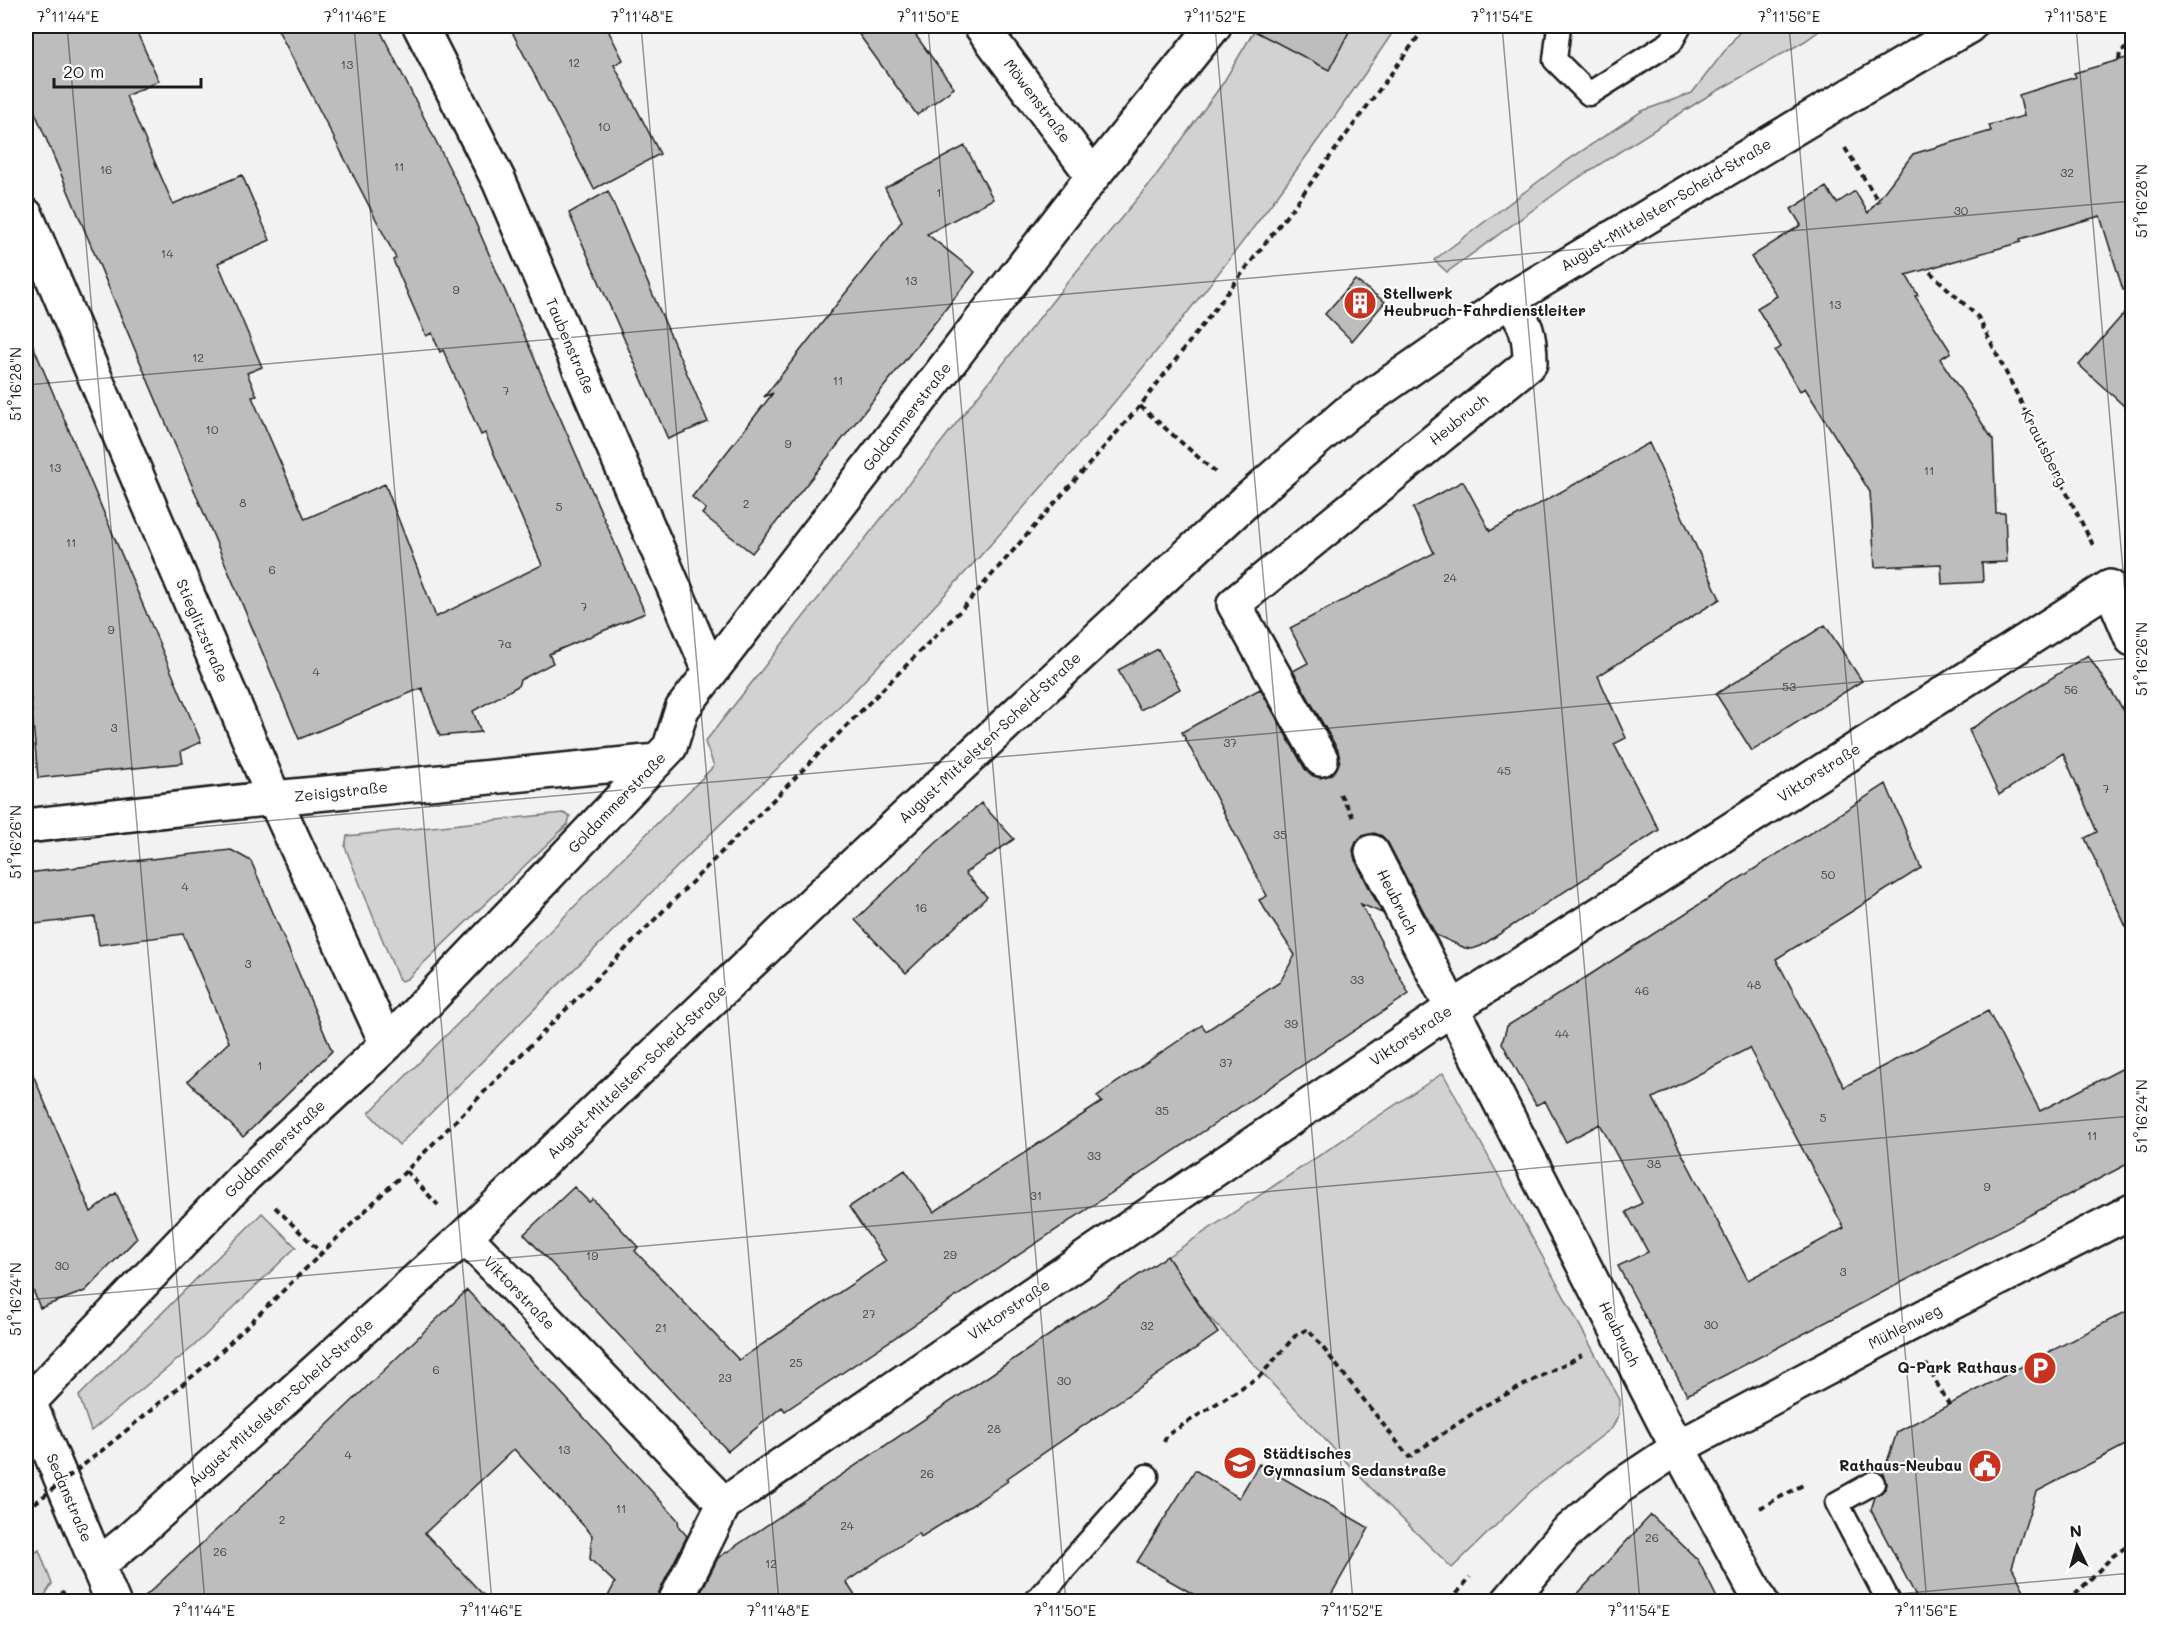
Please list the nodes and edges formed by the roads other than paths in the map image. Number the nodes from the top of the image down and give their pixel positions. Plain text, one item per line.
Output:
1 (420, 26) edge
2 (981, 26) edge
3 (1214, 26) edge
4 (1559, 26) edge
5 (1680, 26) edge
6 (1969, 26) edge
7 (1093, 176) junction
8 (26, 214) edge
9 (1509, 300) junction
10 (2133, 639) edge
11 (710, 671) junction
12 (1322, 759) road end
13 (657, 761) junction
14 (274, 798) junction
15 (26, 826) edge
16 (1372, 852) road end
17 (1451, 1009) junction
18 (387, 1044) junction
19 (2133, 1211) edge
20 (465, 1236) junction
21 (27, 1398) edge
22 (1679, 1447) junction
23 (1147, 1476) road end
24 (1873, 1483) dead end
25 (724, 1504) junction
26 (98, 1565) junction
27 (113, 1602) edge
28 (675, 1602) edge
29 (1035, 1602) edge
30 (1508, 1602) edge
31 (1761, 1602) edge
32 (1889, 1602) edge

1 - 11 street, Taubenstraße
2 - 7 street, Möwenstraße
3 - 7 street, Goldammerstraße
4 - 5 lane
6 - 9 street, August-Mittelsten-Scheid-Straße
7 - 11 street, Goldammerstraße
8 - 14 street, Stieglitzstraße
9 - 12 street, Heubruch
9 - 20 street, August-Mittelsten-Scheid-Straße
10 - 17 street, Viktorstraße
11 - 13 street, Goldammerstraße
13 - 14 street, Zeisigstraße
13 - 18 street, Goldammerstraße
14 - 15 street, Zeisigstraße
14 - 18 street, Stieglitzstraße
16 - 17 street, Heubruch
17 - 22 street, Heubruch
17 - 25 street, Viktorstraße
18 - 21 street, Goldammerstraße
19 - 22 street, Mühlenweg
20 - 25 street, Viktorstraße
20 - 26 street, August-Mittelsten-Scheid-Straße
21 - 26 street, Sedanstraße
22 - 30 street, Mühlenweg
22 - 31 street, Heubruch
23 - 29 lane
24 - 32 lane
25 - 28 street, Viktorstraße
26 - 27 street, Sedanstraße

